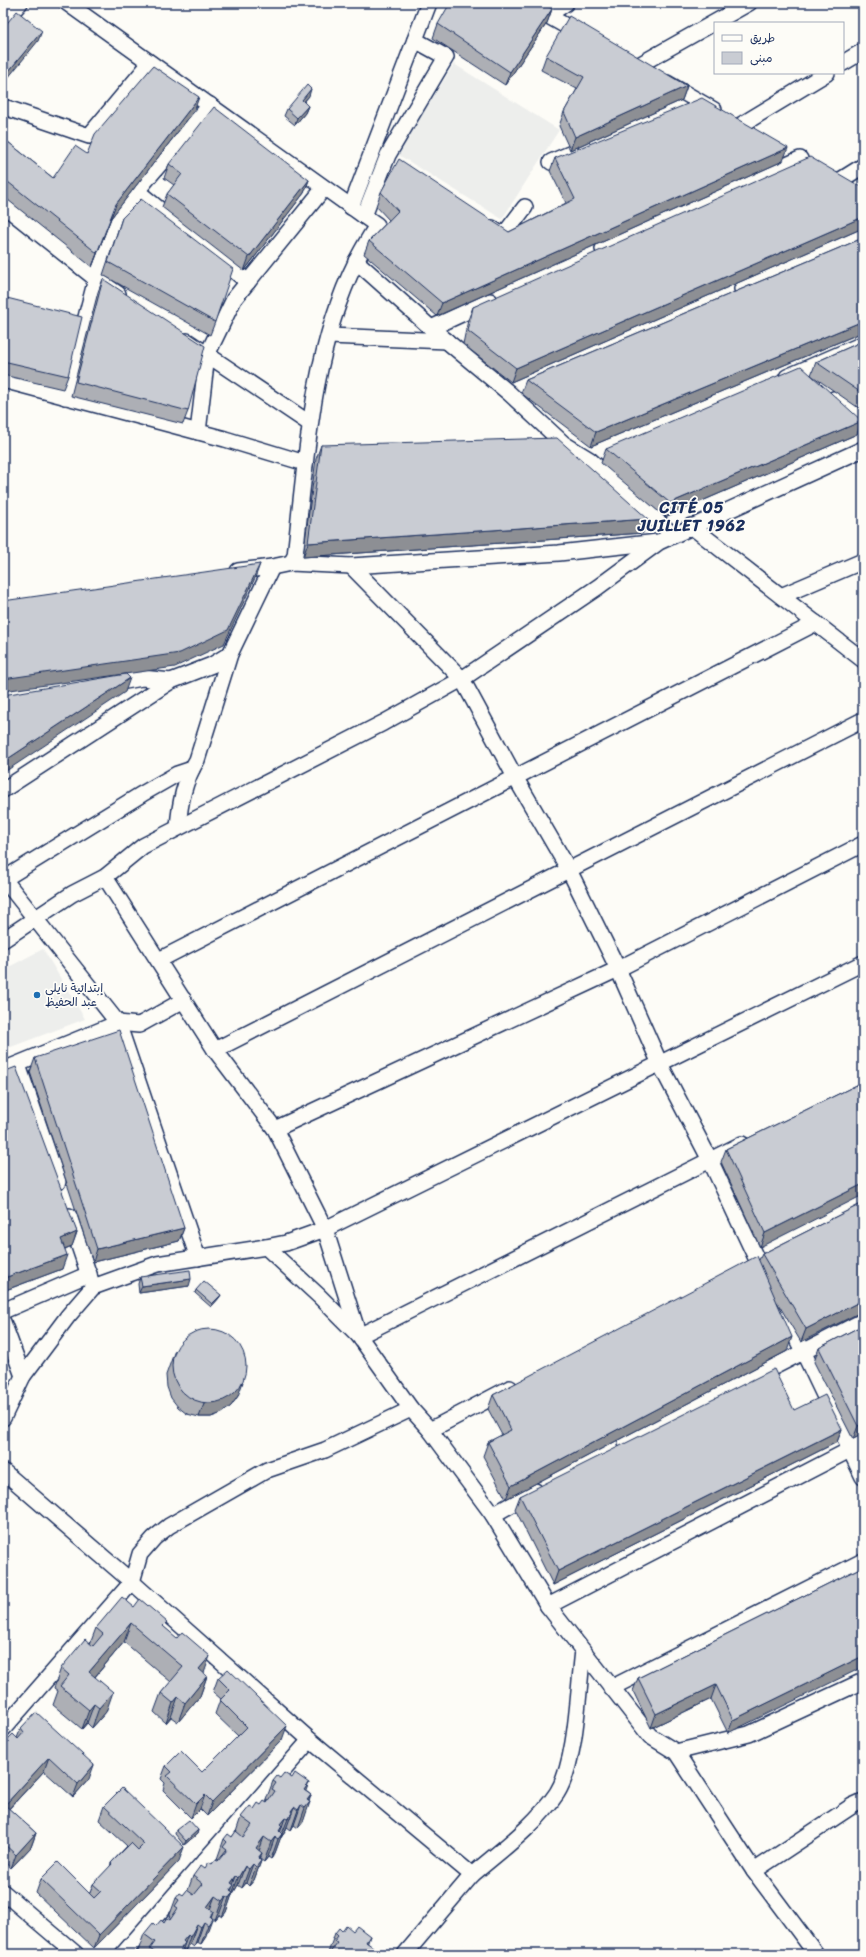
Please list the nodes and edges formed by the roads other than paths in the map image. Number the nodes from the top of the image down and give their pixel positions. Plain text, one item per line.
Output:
1 (20, 3) edge
2 (67, 3) edge
3 (429, 3) edge
4 (525, 3) edge
5 (566, 3) edge
6 (749, 3) edge
7 (547, 16) junction
8 (3, 22) edge
9 (715, 22) edge
10 (714, 23) edge
11 (415, 40) junction
12 (595, 43) edge
13 (863, 51) edge
14 (623, 58) edge
15 (844, 62) edge
16 (150, 63) junction
17 (637, 66) junction
18 (825, 74) edge
19 (699, 102) junction
20 (210, 105) junction
21 (685, 107) edge
22 (7, 108) dead end
23 (741, 125) junction
24 (754, 132) edge
25 (586, 148) edge
26 (787, 151) dead end
27 (388, 154) junction
28 (551, 162) dead end
29 (401, 164) edge
30 (863, 166) edge
31 (826, 173) junction
32 (324, 188) junction
33 (137, 191) junction
34 (351, 207) junction
35 (525, 207) dead end
36 (3, 208) edge
37 (364, 216) junction
38 (478, 218) edge
39 (863, 236) edge
40 (590, 255) edge
41 (356, 262) junction
42 (96, 279) junction
43 (248, 282) junction
44 (503, 294) edge
45 (726, 297) edge
46 (129, 301) edge
47 (431, 328) junction
48 (174, 332) edge
49 (328, 336) junction
50 (447, 341) junction
51 (863, 344) edge
52 (207, 355) junction
53 (3, 380) edge
54 (809, 381) junction
55 (776, 382) edge
56 (524, 386) dead end
57 (509, 393) junction
58 (65, 397) junction
59 (863, 420) edge
60 (309, 423) junction
61 (198, 432) junction
62 (540, 444) edge
63 (564, 444) junction
64 (323, 449) edge
65 (863, 449) edge
66 (604, 454) dead end
67 (306, 456) junction
68 (590, 460) junction
69 (691, 526) junction
70 (673, 535) junction
71 (659, 542) junction
72 (863, 561) edge
73 (291, 562) junction
74 (351, 566) junction
75 (272, 568) junction
76 (226, 573) edge
77 (781, 596) junction
78 (816, 623) junction
79 (230, 654) junction
80 (863, 660) edge
81 (462, 679) junction
82 (171, 681) junction
83 (96, 686) edge
84 (863, 720) edge
85 (192, 769) junction
86 (515, 776) junction
87 (3, 790) edge
88 (178, 827) junction
89 (863, 844) edge
90 (569, 870) junction
91 (105, 877) junction
92 (3, 878) edge
93 (36, 918) junction
94 (3, 940) edge
95 (159, 960) junction
96 (863, 963) edge
97 (618, 969) junction
98 (184, 1000) junction
99 (118, 1023) junction
100 (215, 1050) junction
101 (660, 1064) junction
102 (18, 1065) junction
103 (3, 1070) edge
104 (275, 1129) junction
105 (752, 1139) edge
106 (710, 1160) junction
107 (325, 1229) junction
108 (266, 1247) junction
109 (762, 1256) junction
110 (198, 1258) junction
111 (741, 1267) edge
112 (92, 1281) junction
113 (3, 1311) edge
114 (863, 1321) edge
115 (3, 1322) edge
116 (359, 1336) junction
117 (804, 1351) junction
118 (23, 1376) junction
119 (522, 1382) edge
120 (410, 1409) junction
121 (3, 1418) edge
122 (430, 1430) junction
123 (857, 1446) edge
124 (613, 1450) edge
125 (3, 1471) edge
126 (863, 1477) edge
127 (550, 1483) edge
128 (493, 1515) junction
129 (863, 1561) edge
130 (132, 1582) junction
131 (548, 1606) junction
132 (582, 1651) junction
133 (863, 1681) edge
134 (611, 1688) junction
135 (3, 1729) edge
136 (310, 1740) junction
137 (676, 1752) junction
138 (863, 1801) edge
139 (754, 1871) junction
140 (472, 1876) junction
141 (3, 1892) edge
142 (76, 1954) edge
143 (123, 1954) edge
144 (405, 1954) edge
145 (816, 1954) edge

1 - 8 street
2 - 16 street
3 - 11 street
4 - 7 street
5 - 7 street
6 - 9 street
7 - 12 street
10 - 17 street
11 - 27 street
11 - 34 street
13 - 15 street
14 - 17 street
16 - 20 street
16 - 22 street
17 - 19 street
18 - 23 street
19 - 21 street
19 - 23 street
20 - 32 street
20 - 33 street
23 - 24 street
25 - 28 street
26 - 31 street
27 - 29 street
27 - 37 street
30 - 31 street
31 - 40 street
32 - 34 street
32 - 43 street
33 - 42 street
33 - 43 street
34 - 37 street
35 - 38 street
36 - 42 street
37 - 41 street
39 - 45 street
41 - 47 street
41 - 49 street
42 - 46 street
42 - 58 street
43 - 52 street
44 - 47 street
47 - 50 street
48 - 52 street
49 - 50 street
49 - 60 street
50 - 57 street
51 - 54 street
52 - 60 street
52 - 61 street
53 - 58 street
54 - 55 street
54 - 59 street
56 - 57 street
57 - 63 street
58 - 61 street
60 - 67 street
61 - 67 street
62 - 63 street
63 - 68 street
64 - 67 street
65 - 69 street
66 - 68 street
67 - 73 street
68 - 70 street
69 - 70 street
69 - 77 street
70 - 71 street
71 - 74 street
71 - 81 street
72 - 77 street
73 - 74 street
73 - 75 street
74 - 81 street
75 - 76 street
75 - 79 street
77 - 78 street
78 - 80 street
78 - 86 street
79 - 82 street
79 - 85 street
81 - 86 street
81 - 88 street
82 - 83 street
82 - 87 street
84 - 90 street
85 - 88 street
85 - 92 street
86 - 90 street
86 - 95 street
88 - 91 street
89 - 97 street
90 - 97 street
90 - 100 street
91 - 93 street
91 - 95 street
92 - 93 street
93 - 94 street
93 - 99 street
95 - 98 street
96 - 101 street
97 - 101 street
97 - 104 street
98 - 99 street
98 - 100 street
99 - 102 street
99 - 110 street
100 - 104 street
101 - 106 street
101 - 107 street
102 - 103 street
102 - 112 street
104 - 107 street
105 - 106 street
106 - 109 street
106 - 116 street
107 - 108 street
107 - 116 street
108 - 110 street
108 - 116 street
109 - 111 street
109 - 117 street
110 - 112 street
112 - 113 street
112 - 118 street
114 - 117 street
115 - 118 street
116 - 120 street
117 - 123 street
117 - 124 street
118 - 121 street
119 - 122 street
120 - 122 street
120 - 130 street
122 - 128 street
123 - 126 street
123 - 131 street
125 - 130 street
127 - 128 street
128 - 131 street
129 - 134 street
130 - 135 street
130 - 136 street
131 - 132 street
132 - 134 street
132 - 140 street
133 - 137 street
134 - 137 street
136 - 140 street
136 - 143 street
137 - 139 street
138 - 139 street
139 - 145 street
140 - 144 street
141 - 142 street

